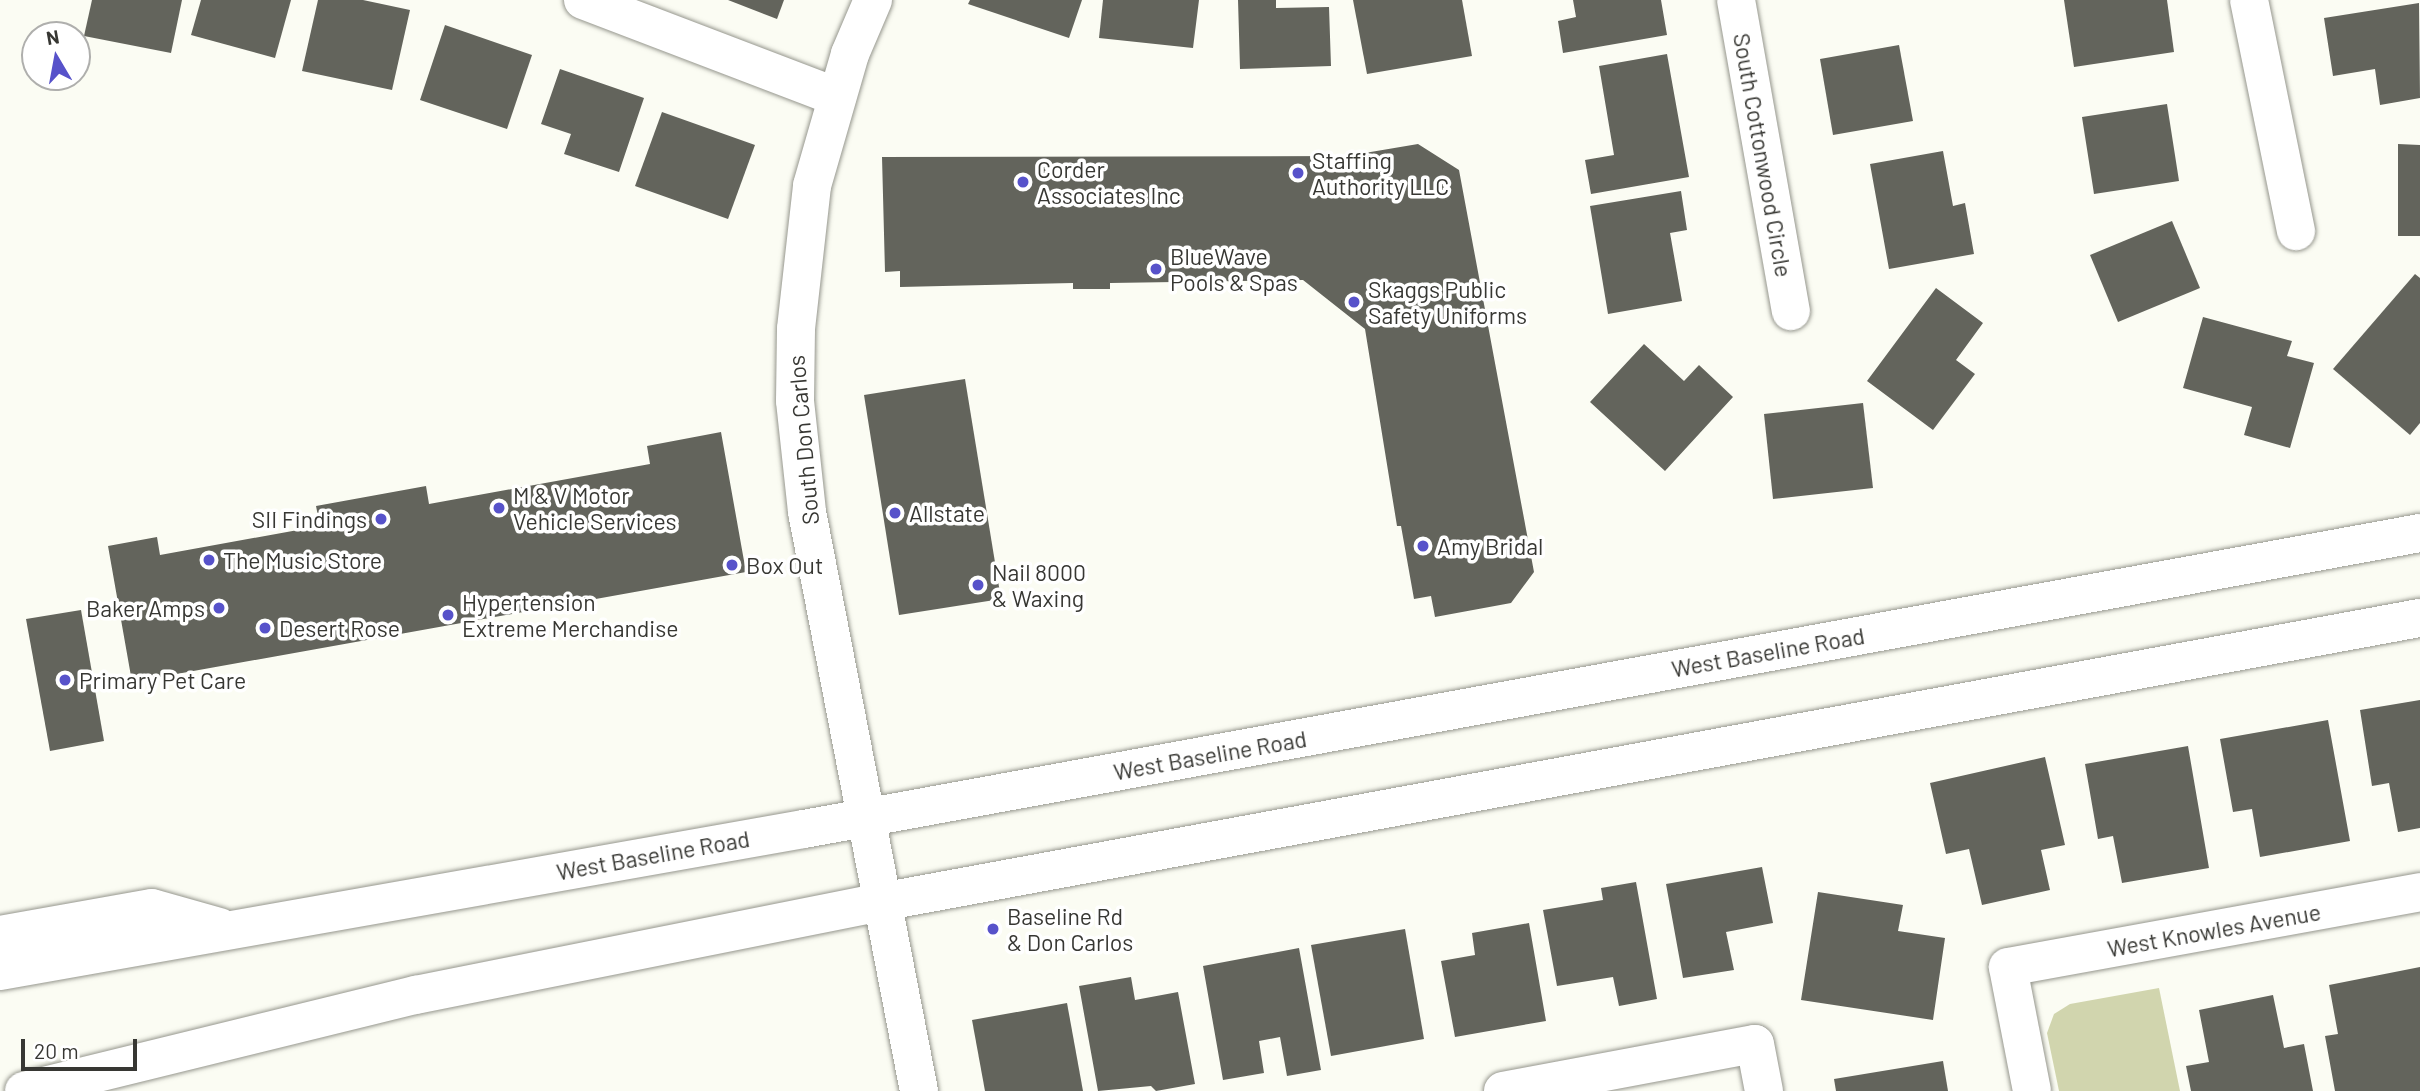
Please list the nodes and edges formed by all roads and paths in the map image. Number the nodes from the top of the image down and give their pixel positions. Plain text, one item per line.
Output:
1 (583, 0) edge
2 (873, 0) edge
3 (1736, 0) edge
4 (2249, 0) edge
5 (836, 97) junction
6 (2296, 231) dead end
7 (1791, 311) dead end
8 (2420, 533) edge
9 (2420, 618) edge
10 (865, 818) junction
11 (2420, 892) edge
12 (881, 902) junction
13 (228, 930) junction
14 (0, 935) edge
15 (0, 971) edge
16 (24, 1091) edge
17 (919, 1091) edge
18 (1503, 1091) edge
19 (1764, 1091) edge
20 (2032, 1091) edge

1 - 5 main road
2 - 5 main road, South Don Carlos
3 - 7 main road, South Cottonwood Circle
4 - 6 main road
5 - 10 main road, South Don Carlos
8 - 10 main road, West Baseline Road
9 - 12 main road
10 - 12 main road, South Don Carlos
10 - 13 main road, West Baseline Road
11 - 20 main road, West Knowles Avenue
12 - 16 main road
12 - 17 main road, South Don Carlos
13 - 14 main road
13 - 15 main road, West Baseline Road
18 - 19 main road

